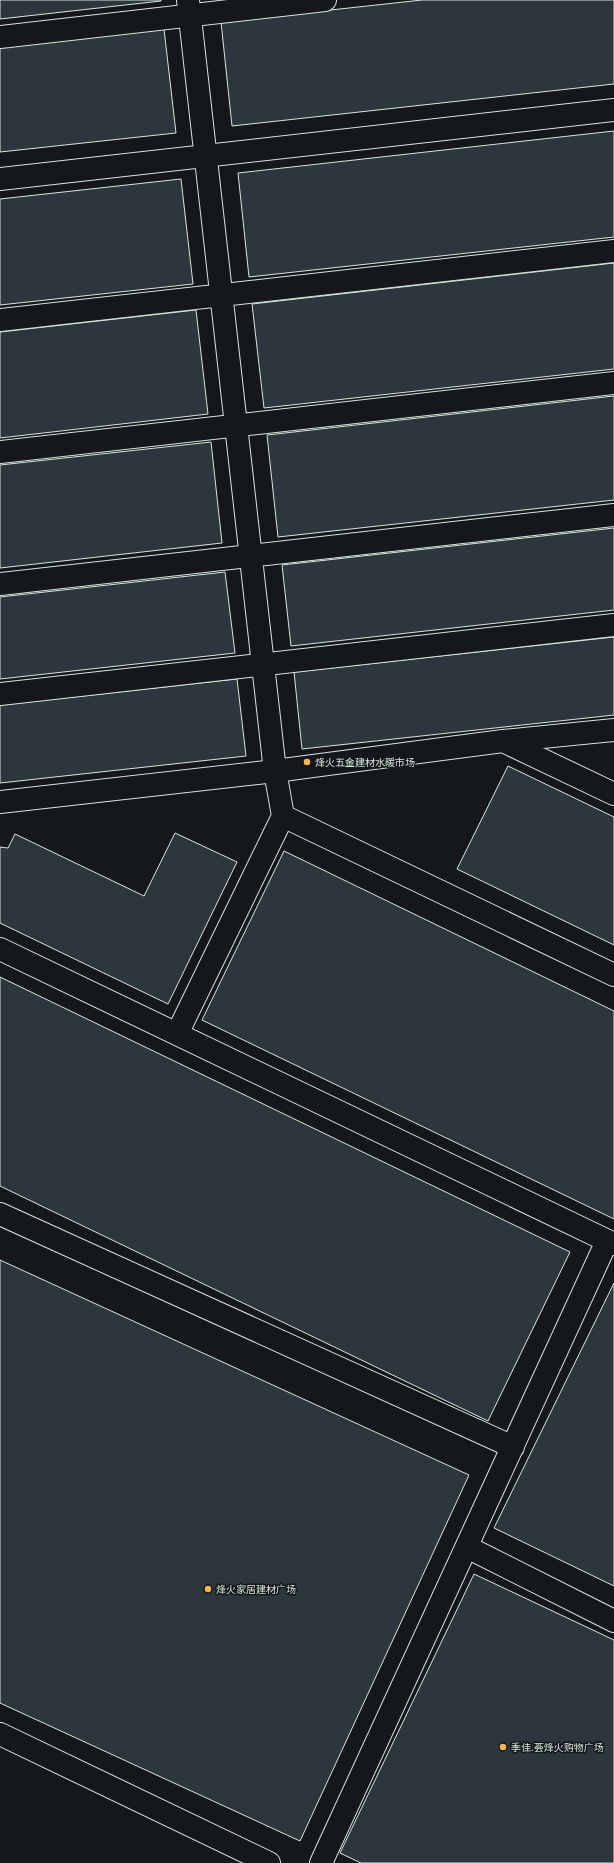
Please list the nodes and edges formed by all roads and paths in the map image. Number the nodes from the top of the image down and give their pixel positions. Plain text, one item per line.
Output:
1 (325, 0) edge
2 (189, 8) edge
3 (0, 37) edge
4 (614, 110) edge
5 (206, 156) junction
6 (0, 179) edge
7 (614, 251) edge
8 (221, 295) junction
9 (0, 320) edge
10 (614, 383) edge
11 (236, 426) junction
12 (0, 452) edge
13 (614, 515) edge
14 (251, 556) junction
15 (0, 584) edge
16 (614, 625) edge
17 (263, 664) junction
18 (0, 694) edge
19 (614, 730) edge
20 (503, 741) junction
21 (275, 770) junction
22 (614, 794) edge
23 (0, 802) edge
24 (282, 816) junction
25 (0, 949) edge
26 (614, 975) edge
27 (176, 1034) junction
28 (0, 1214) edge
29 (611, 1243) edge
30 (513, 1447) junction
31 (467, 1547) junction
32 (614, 1621) edge
33 (0, 1734) edge
34 (269, 1863) edge
35 (321, 1863) edge

1 - 2 street
2 - 3 street
2 - 5 street
4 - 5 street
5 - 6 street
5 - 8 street
7 - 8 street
8 - 9 street
8 - 11 street
10 - 11 street
11 - 12 street
11 - 14 street
13 - 14 street
14 - 15 street
14 - 17 street
16 - 17 street
17 - 18 street
17 - 21 street
19 - 20 street
20 - 21 street
20 - 22 street
21 - 23 street
21 - 24 street
24 - 26 street
24 - 27 street
25 - 27 street
27 - 29 street
28 - 30 street
29 - 30 street
30 - 31 street
31 - 32 street
31 - 35 street
33 - 34 street

